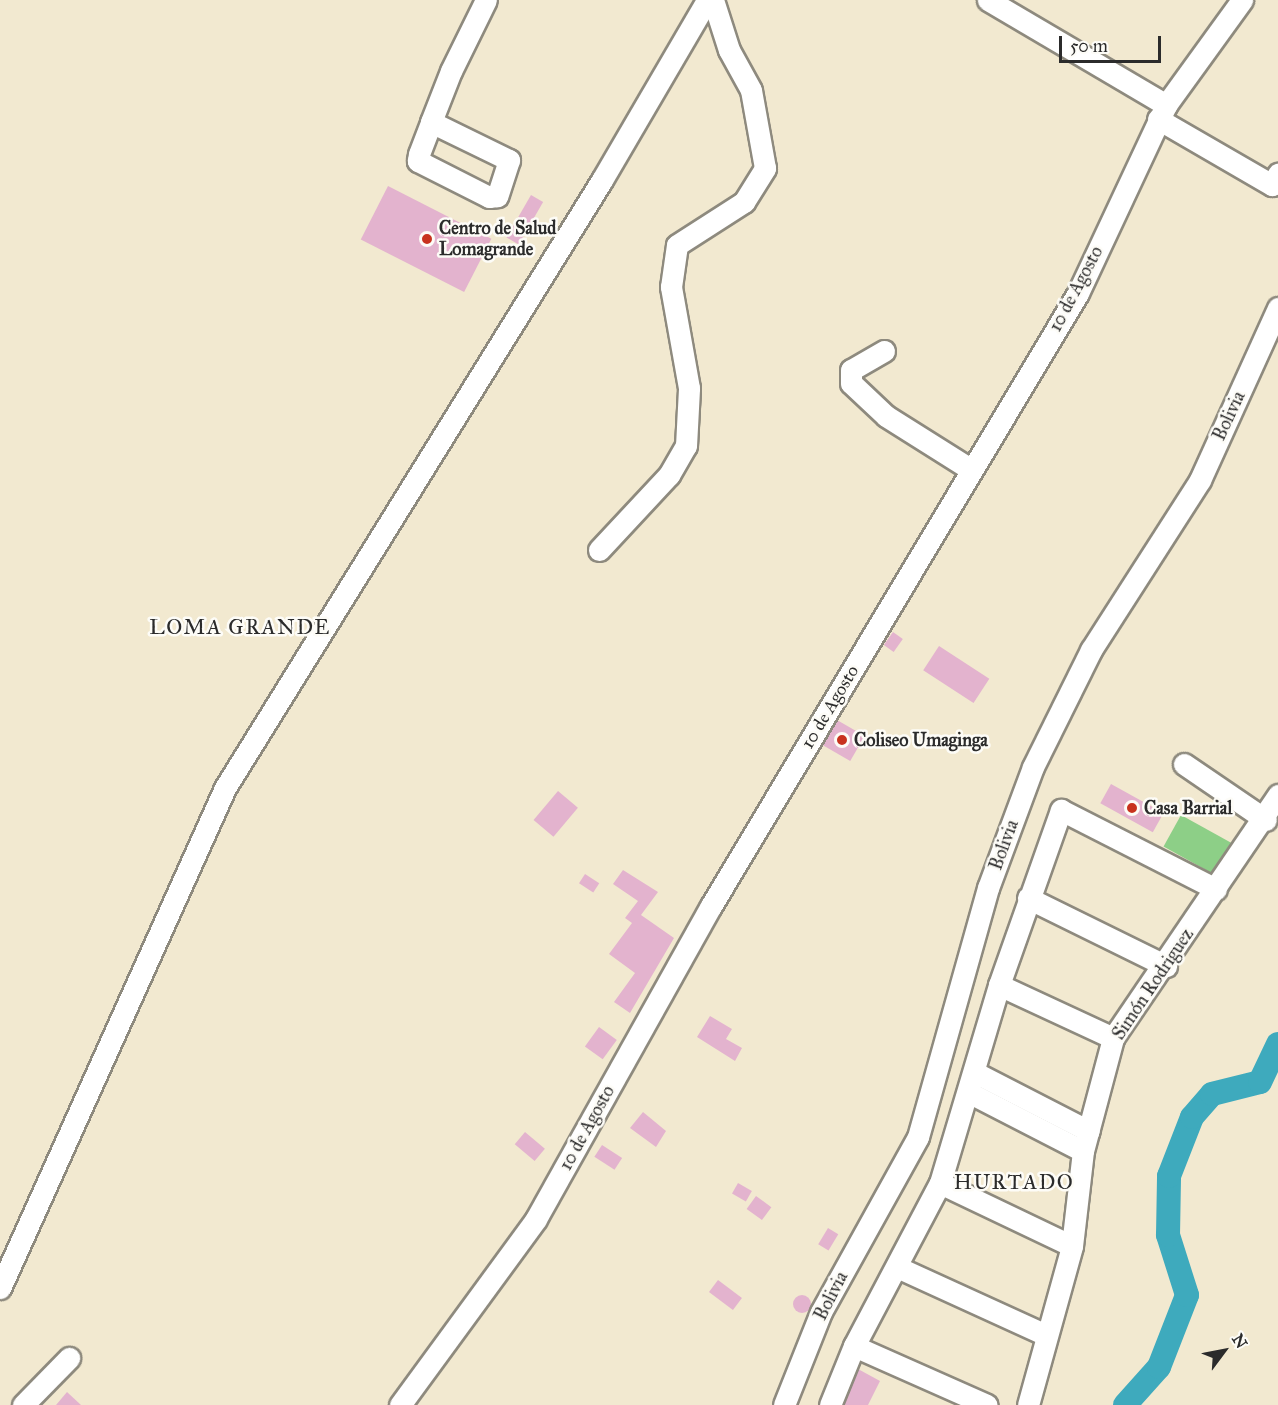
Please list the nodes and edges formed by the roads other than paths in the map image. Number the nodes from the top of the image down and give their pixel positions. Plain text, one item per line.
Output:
1 (486, 0) edge
2 (707, 0) edge
3 (713, 0) edge
4 (988, 0) edge
5 (1242, 0) edge
6 (1162, 112) junction
7 (431, 122) dead end
8 (1278, 174) edge
9 (1278, 308) edge
10 (884, 351) dead end
11 (970, 469) junction
12 (599, 550) dead end
13 (1184, 764) dead end
14 (1278, 795) edge
15 (1266, 820) junction
16 (1216, 889) junction
17 (1028, 898) junction
18 (1166, 966) junction
19 (999, 985) junction
20 (1113, 1038) junction
21 (971, 1082) junction
22 (1086, 1141) junction
23 (940, 1183) junction
24 (1072, 1246) junction
25 (897, 1267) junction
26 (0, 1288) edge
27 (1044, 1334) junction
28 (854, 1346) junction
29 (69, 1358) dead end
30 (23, 1405) edge
31 (400, 1405) edge
32 (784, 1405) edge
33 (830, 1405) edge
34 (987, 1405) edge
35 (1028, 1405) edge

1 - 7 street
2 - 26 street
3 - 12 street
4 - 6 street
5 - 6 street, 10 de Agosto
6 - 8 street
6 - 11 street, 10 de Agosto
9 - 32 street, Bolivia
10 - 11 street
11 - 31 street, 10 de Agosto
13 - 15 street
14 - 15 street, Simón Rodriguez
15 - 16 street, Simón Rodriguez
16 - 17 street
16 - 18 street, Simón Rodriguez
17 - 18 street
17 - 19 street
18 - 20 street, Simón Rodriguez
19 - 20 street
19 - 21 street
20 - 22 street, Simón Rodriguez
21 - 22 street
21 - 23 street
22 - 24 street, Simón Rodriguez
23 - 24 street
23 - 25 street
24 - 27 street, Simón Rodriguez
25 - 27 street
25 - 28 street
27 - 35 street, Simón Rodriguez
28 - 33 street
28 - 34 street
29 - 30 street

